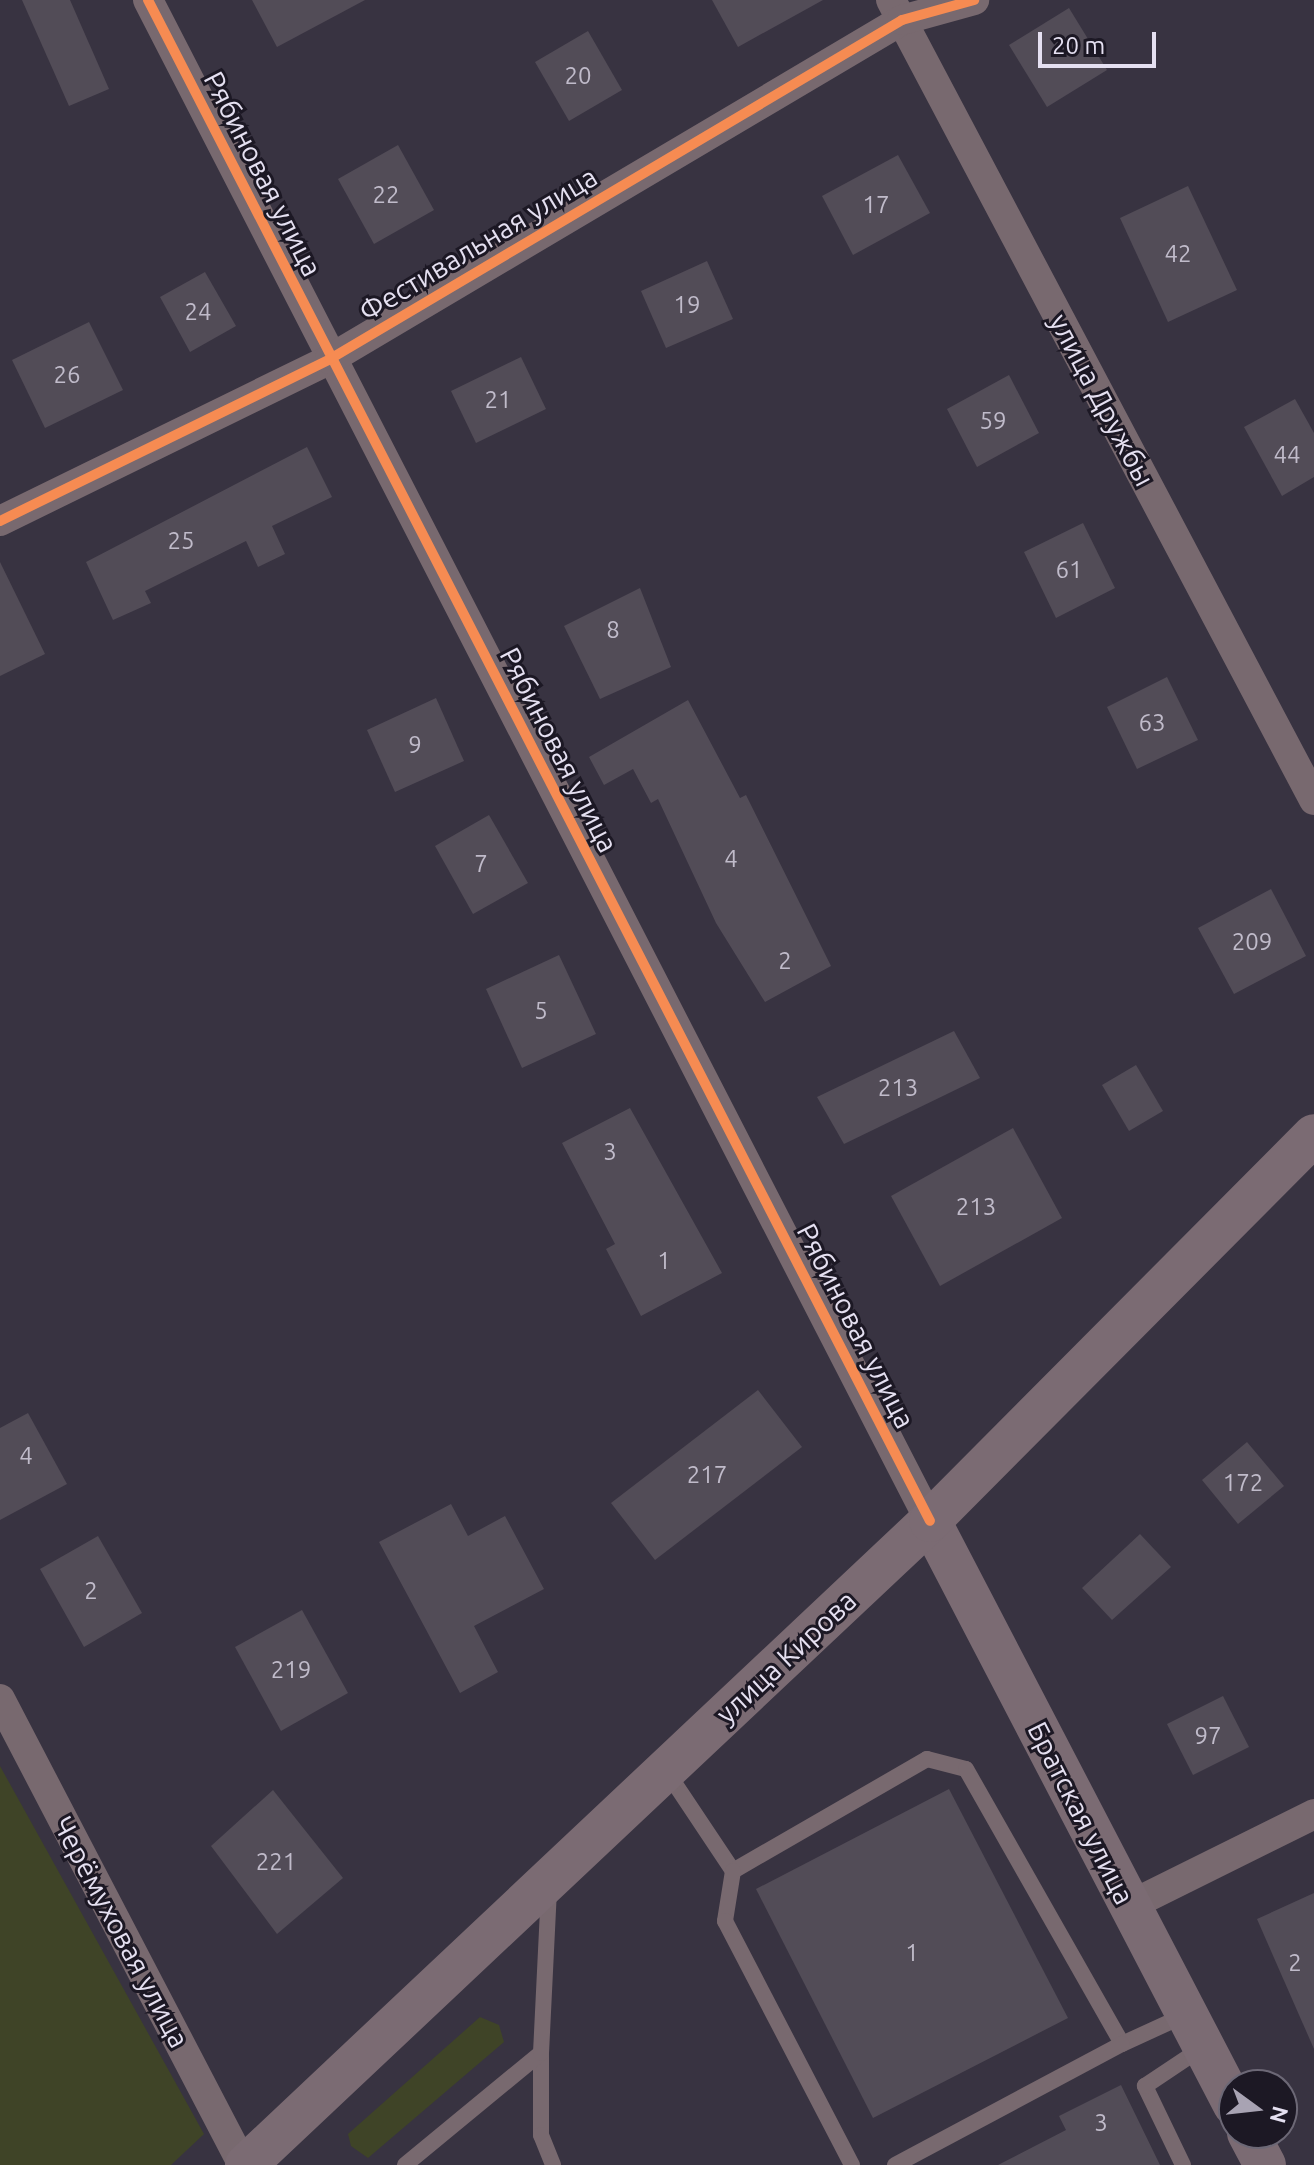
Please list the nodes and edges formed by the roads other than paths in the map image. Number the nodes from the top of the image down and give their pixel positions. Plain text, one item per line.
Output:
1 (148, 0) edge
2 (974, 0) edge
3 (896, 10) edge
4 (330, 359) junction
5 (0, 521) edge
6 (1314, 800) edge
7 (1314, 1135) edge
8 (930, 1521) junction
9 (0, 1699) edge
10 (666, 1770) junction
11 (1314, 1814) edge
12 (733, 1871) junction
13 (550, 1880) junction
14 (1129, 1906) junction
15 (1195, 2031) junction
16 (1122, 2044) junction
17 (541, 2053) junction
18 (1218, 2075) edge
19 (244, 2165) edge
20 (405, 2165) edge
21 (553, 2165) edge
22 (852, 2165) edge
23 (895, 2165) edge
24 (1183, 2165) edge

1 - 4 street, Рябиновая улица
2 - 3 street, Фестивальная улица
3 - 4 street, Фестивальная улица
3 - 6 street, улица Дружбы
4 - 5 street, Фестивальная улица
4 - 8 street, Рябиновая улица
7 - 8 main road, улица Кирова
8 - 10 main road, улица Кирова
8 - 14 main road, Братская улица
9 - 19 street, Черёмуховая улица
10 - 12 lane
10 - 13 main road, улица Кирова
11 - 14 street
12 - 16 lane
12 - 22 lane
13 - 17 lane
13 - 19 main road, улица Кирова
14 - 15 main road, Братская улица
15 - 16 lane
15 - 18 main road, Братская улица
15 - 24 lane
16 - 23 lane
17 - 20 lane
17 - 21 lane

